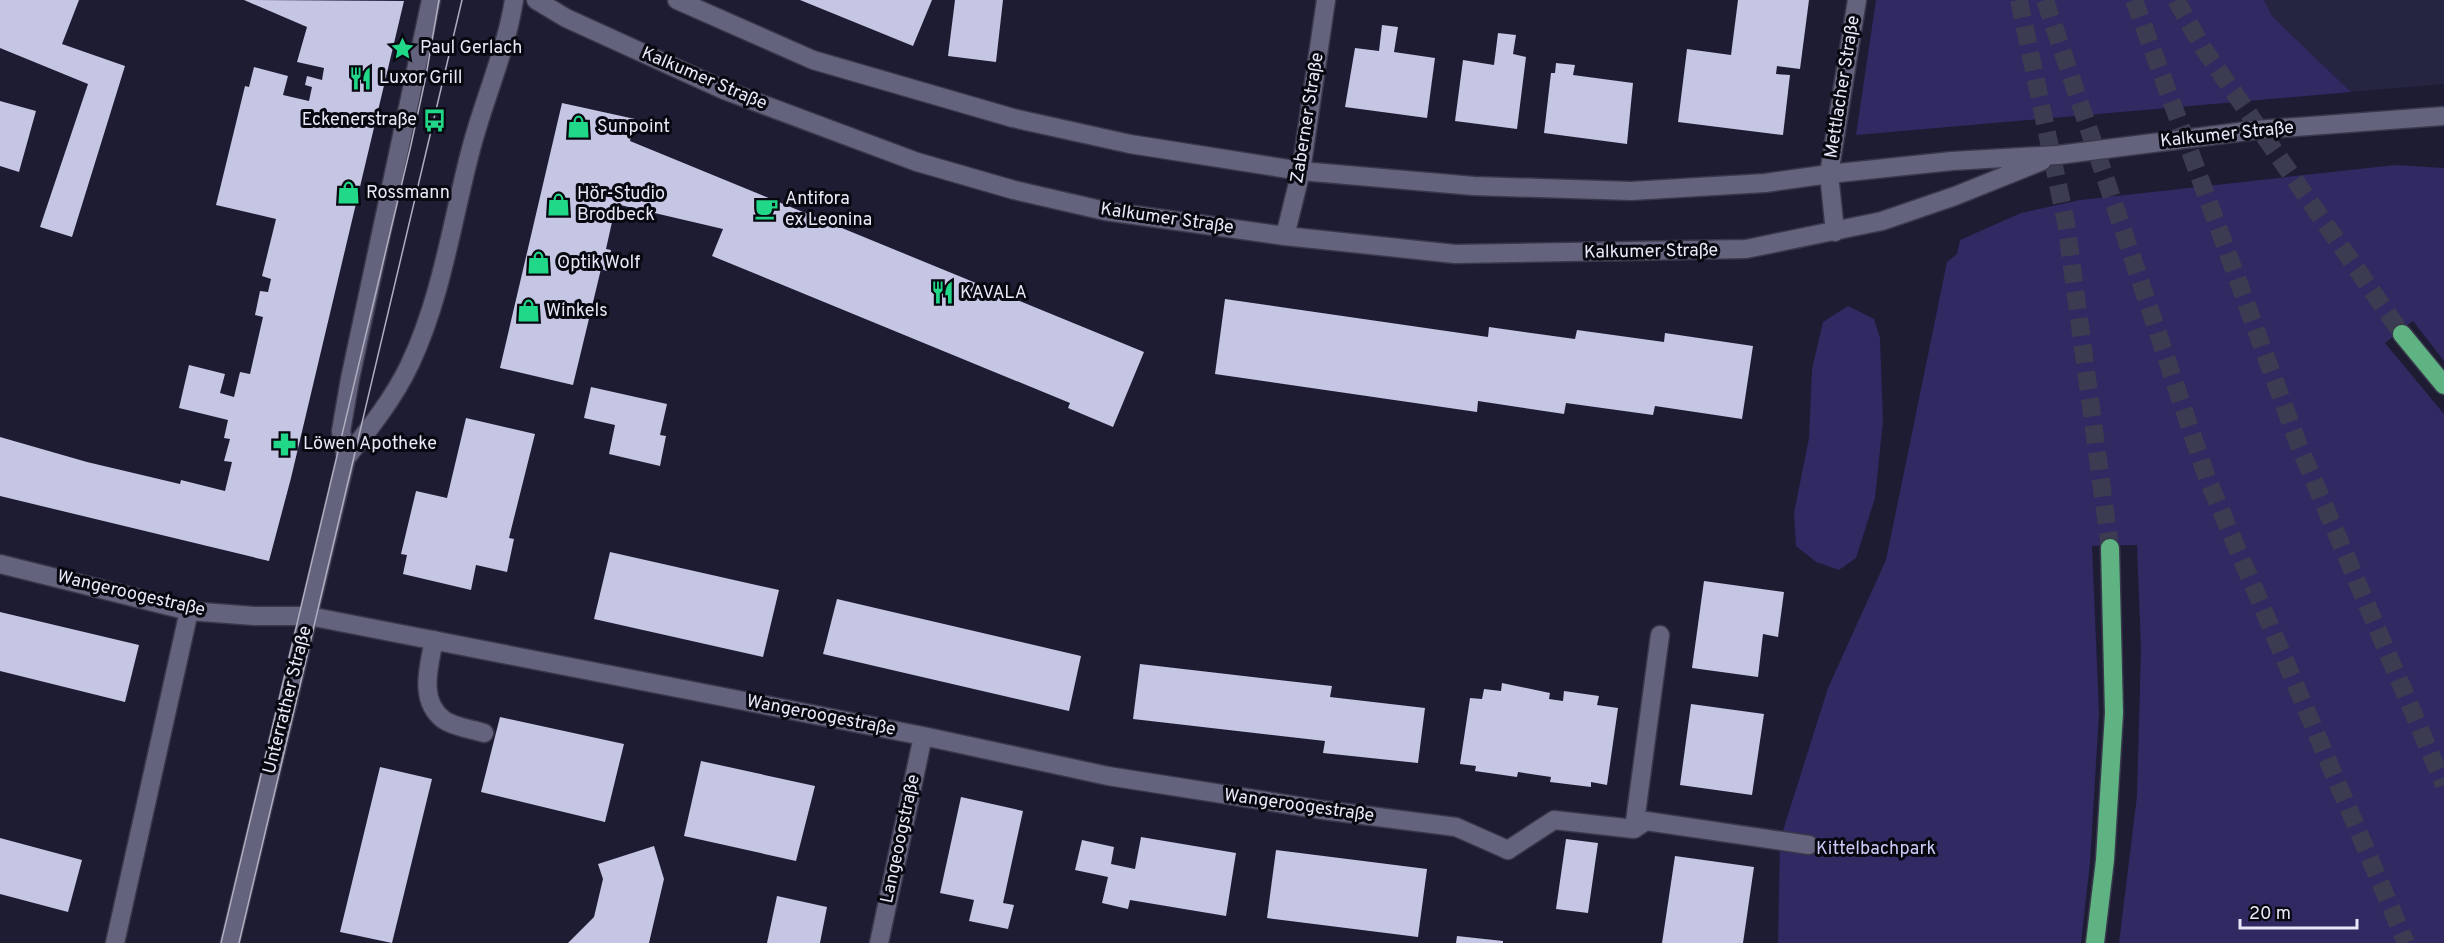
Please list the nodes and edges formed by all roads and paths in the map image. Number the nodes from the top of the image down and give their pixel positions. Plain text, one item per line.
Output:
1 (431, 0) edge
2 (514, 0) edge
3 (536, 0) edge
4 (677, 0) edge
5 (1326, 0) edge
6 (1857, 0) edge
7 (2444, 116) edge
8 (2397, 121) junction
9 (2444, 127) edge
10 (2058, 155) junction
11 (1301, 171) junction
12 (1828, 174) junction
13 (1835, 232) junction
14 (1285, 236) junction
15 (2402, 334) tunnel mouth
16 (2444, 386) edge
17 (346, 458) junction
18 (2110, 548) tunnel mouth
19 (0, 564) edge
20 (189, 611) junction
21 (309, 616) junction
22 (1660, 635) dead end
23 (434, 640) junction
24 (484, 733) dead end
25 (923, 736) junction
26 (1634, 829) junction
27 (1809, 845) dead end
28 (115, 943) edge
29 (230, 943) edge
30 (879, 943) edge
31 (2095, 943) edge

1 - 17 street, Unterrather Straße
2 - 17 street, Unterrather Straße
3 - 14 street, Kalkumer Straße
4 - 11 street, Kalkumer Straße
5 - 11 street, Zaberner Straße
6 - 12 street, Mettlacher Straße
7 - 8 street, Kalkumer Straße
8 - 9 street, Kalkumer Straße
8 - 10 street, Kalkumer Straße
10 - 12 street, Kalkumer Straße
10 - 13 street, Kalkumer Straße
11 - 12 street, Kalkumer Straße
11 - 14 street, Zaberner Straße
12 - 13 street
13 - 14 street, Kalkumer Straße
15 - 16 highway
17 - 21 street, Unterrather Straße
18 - 31 highway
19 - 20 street, Wangeroogestraße
20 - 21 street, Wangeroogestraße
20 - 28 street
21 - 23 street, Wangeroogestraße
21 - 29 street, Unterrather Straße
22 - 26 street
23 - 24 street
23 - 25 street, Wangeroogestraße
25 - 26 street, Wangeroogestraße
25 - 30 street, Langeoogstraße
26 - 27 street, Wangeroogestraße

